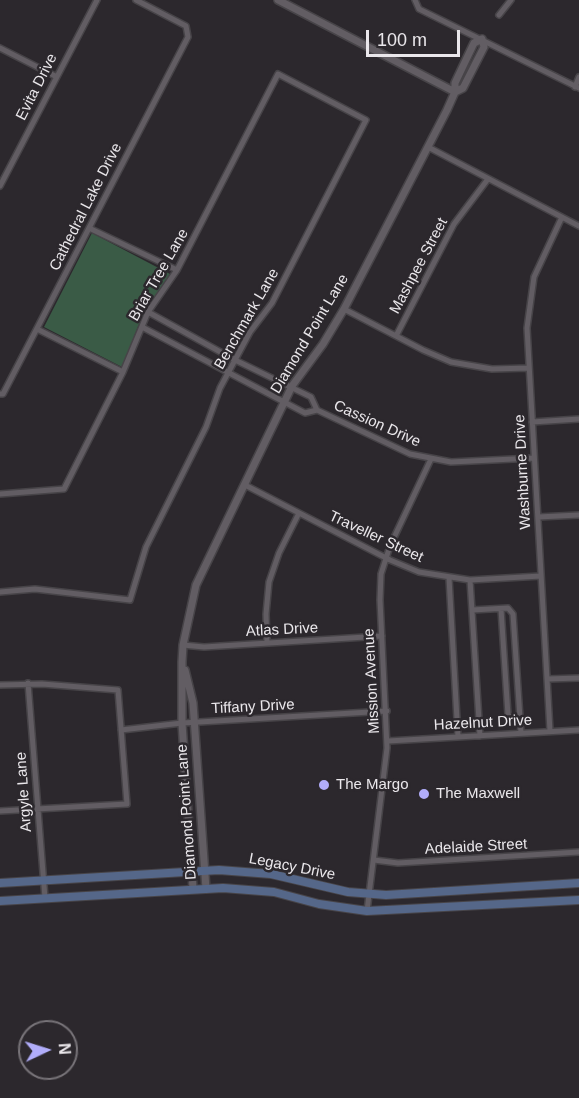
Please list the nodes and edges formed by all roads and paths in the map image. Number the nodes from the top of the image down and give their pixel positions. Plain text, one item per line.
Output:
1 (97, 0) edge
2 (136, 0) edge
3 (278, 0) edge
4 (415, 0) edge
5 (511, 0) edge
6 (500, 15) dead end
7 (482, 39) junction
8 (0, 48) edge
9 (55, 76) junction
10 (579, 77) edge
11 (577, 88) edge
12 (455, 92) junction
13 (366, 120) joint
14 (428, 147) junction
15 (488, 179) junction
16 (0, 186) edge
17 (562, 217) junction
18 (579, 226) edge
19 (89, 228) junction
20 (177, 270) junction
21 (344, 309) junction
22 (148, 312) junction
23 (142, 327) junction
24 (37, 329) junction
25 (396, 336) junction
26 (235, 360) junction
27 (529, 368) junction
28 (123, 372) junction
29 (230, 372) junction
30 (292, 386) junction
31 (2, 394) edge
32 (285, 402) junction
33 (317, 410) junction
34 (579, 419) edge
35 (532, 422) junction
36 (534, 458) junction
37 (431, 459) junction
38 (244, 485) junction
39 (0, 494) edge
40 (299, 513) junction
41 (579, 515) edge
42 (538, 517) junction
43 (385, 558) junction
44 (541, 576) junction
45 (449, 578) junction
46 (470, 580) junction
47 (0, 592) edge
48 (472, 609) junction
49 (501, 609) junction
50 (382, 636) junction
51 (267, 643) junction
52 (183, 645) junction
53 (182, 662) junction
54 (579, 678) edge
55 (548, 680) junction
56 (28, 683) junction
57 (0, 685) edge
58 (387, 711) junction
59 (520, 717) junction
60 (195, 722) junction
61 (182, 723) junction
62 (121, 730) junction
63 (579, 730) edge
64 (550, 731) junction
65 (521, 733) junction
66 (480, 736) junction
67 (458, 737) junction
68 (388, 741) junction
69 (37, 809) junction
70 (0, 811) edge
71 (579, 852) edge
72 (374, 860) junction
73 (192, 871) junction
74 (205, 871) junction
75 (43, 880) junction
76 (0, 883) edge
77 (579, 883) edge
78 (193, 889) junction
79 (206, 889) junction
80 (369, 894) junction
81 (45, 898) junction
82 (579, 900) edge
83 (0, 901) edge
84 (367, 911) junction

1 - 9 street, Evita Drive
2 - 19 street, Cathedral Lake Drive
3 - 12 street
4 - 7 street
5 - 6 street
7 - 11 street
7 - 12 street, Diamond Point Lane
8 - 9 street
9 - 16 street, Evita Drive
10 - 11 street
12 - 14 street, Diamond Point Lane
13 - 20 street, Briar Tree Lane
13 - 26 street, Benchmark Lane
14 - 15 street
14 - 21 street, Diamond Point Lane
15 - 17 street
15 - 25 street, Mashpee Street
17 - 18 street
17 - 27 street, Washburne Drive
19 - 20 street
19 - 24 street, Cathedral Lake Drive
20 - 22 street, Briar Tree Lane
21 - 25 street
21 - 30 street, Diamond Point Lane
22 - 23 street, Briar Tree Lane
22 - 26 street, Cassion Drive
23 - 28 street, Briar Tree Lane
23 - 29 street, Cassion Drive
24 - 28 street
24 - 31 street, Cathedral Lake Drive
25 - 27 street
26 - 29 street, Benchmark Lane
26 - 30 street, Cassion Drive
27 - 35 street, Washburne Drive
28 - 39 street, Briar Tree Lane
29 - 32 street, Cassion Drive
29 - 47 street, Benchmark Lane
30 - 32 street, Diamond Point Lane
30 - 33 street, Cassion Drive
32 - 33 street, Cassion Drive
32 - 38 street, Diamond Point Lane
33 - 37 street, Cassion Drive
34 - 35 street
35 - 36 street, Washburne Drive
36 - 37 street, Cassion Drive
36 - 42 street, Washburne Drive
37 - 43 street, Mission Avenue
38 - 40 street, Traveller Street
38 - 52 street, Diamond Point Lane
40 - 43 street, Traveller Street
40 - 51 street
41 - 42 street
42 - 44 street, Washburne Drive
43 - 45 street, Traveller Street
43 - 50 street, Mission Avenue
44 - 46 street, Traveller Street
44 - 55 street, Washburne Drive
45 - 46 street, Traveller Street
45 - 67 street
46 - 48 street
48 - 49 street
48 - 66 street
49 - 59 street
49 - 59 street
50 - 51 street, Atlas Drive
50 - 58 street, Mission Avenue
51 - 52 street, Atlas Drive
52 - 53 street, Diamond Point Lane
53 - 60 street, Diamond Point Lane
53 - 61 street, Diamond Point Lane
54 - 55 street
55 - 64 street, Washburne Drive
56 - 57 street
56 - 62 street
56 - 69 street, Argyle Lane
58 - 60 street, Tiffany Drive
58 - 68 street, Mission Avenue
59 - 65 street
60 - 61 street, Tiffany Drive
60 - 74 street, Diamond Point Lane
61 - 62 street, Tiffany Drive
61 - 73 street, Diamond Point Lane
62 - 69 street
63 - 64 street, Hazelnut Drive
64 - 65 street, Hazelnut Drive
65 - 66 street, Hazelnut Drive
66 - 67 street, Hazelnut Drive
67 - 68 street, Hazelnut Drive
68 - 72 street, Mission Avenue
69 - 70 street
69 - 75 street, Argyle Lane
71 - 72 street, Adelaide Street
72 - 80 street, Mission Avenue
73 - 74 main road, Legacy Drive
73 - 75 main road, Legacy Drive
73 - 78 street, Diamond Point Lane
74 - 79 street, Diamond Point Lane
74 - 80 main road, Legacy Drive
75 - 76 main road, Legacy Drive
75 - 81 street, Argyle Lane
77 - 80 main road, Legacy Drive
78 - 79 main road, Legacy Drive
78 - 81 main road, Legacy Drive
79 - 84 main road, Legacy Drive
80 - 84 street, Mission Avenue
81 - 83 main road, Legacy Drive
82 - 84 main road, Legacy Drive

